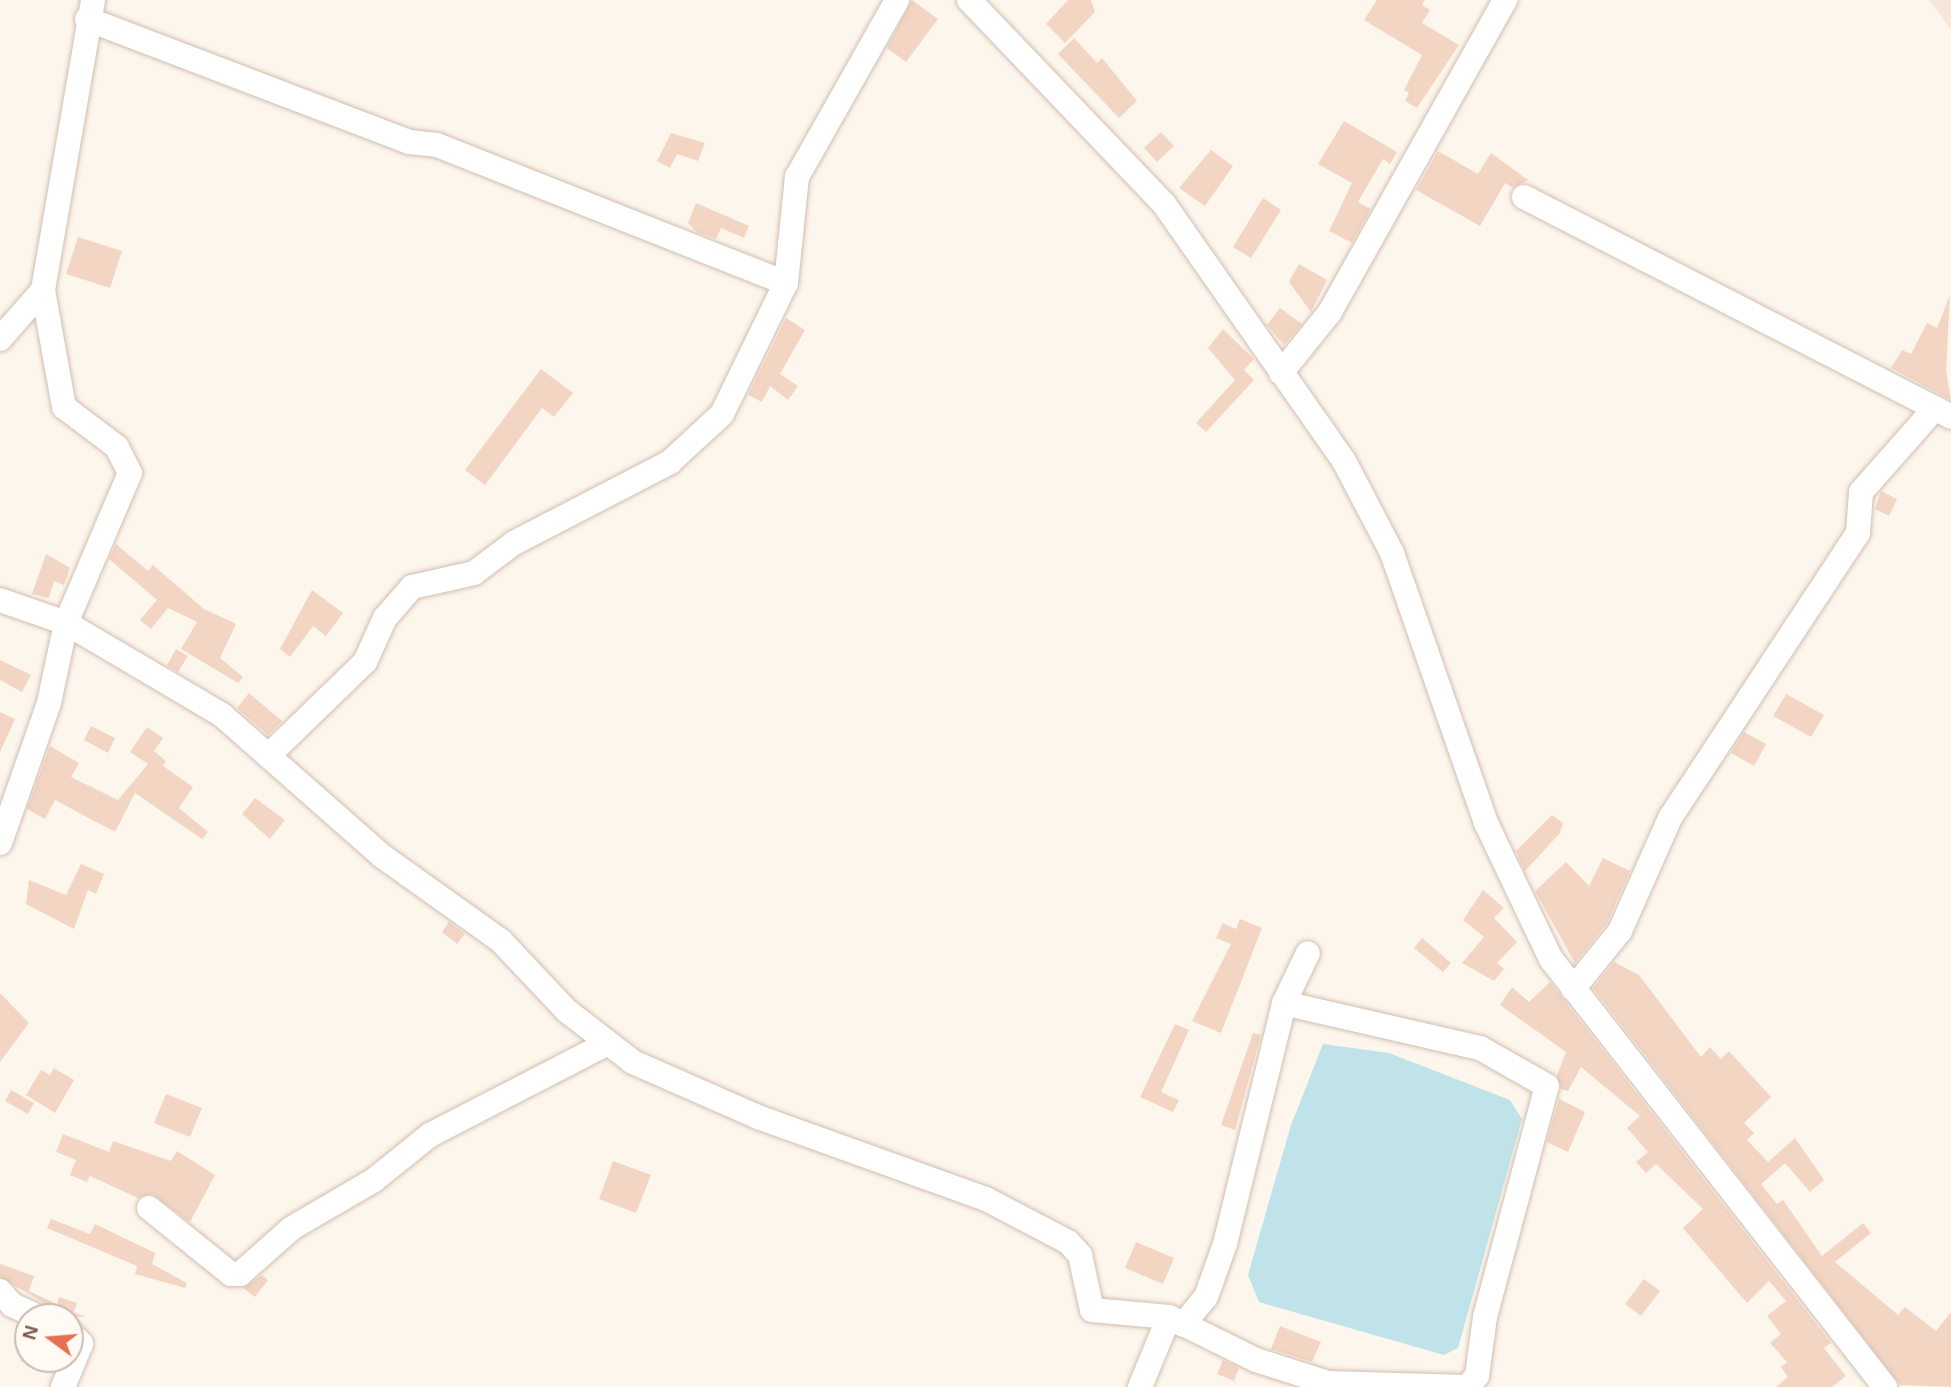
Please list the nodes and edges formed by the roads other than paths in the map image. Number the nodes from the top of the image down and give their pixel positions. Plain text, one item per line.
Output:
1 (897, 0) edge
2 (969, 0) edge
3 (1505, 0) edge
4 (90, 9) edge
5 (1524, 197) dead end
6 (786, 284) junction
7 (43, 290) junction
8 (0, 339) edge
9 (1281, 373) junction
10 (1943, 413) edge
11 (0, 600) edge
12 (66, 623) junction
13 (269, 755) junction
14 (0, 843) edge
15 (1308, 953) dead end
16 (1573, 989) junction
17 (1284, 1003) junction
18 (606, 1044) junction
19 (149, 1208) dead end
20 (0, 1291) edge
21 (14, 1307) edge
22 (1176, 1321) junction
23 (1140, 1387) edge
24 (1885, 1387) edge

1 - 6 street
2 - 9 street
3 - 9 street
4 - 6 street
4 - 7 street
5 - 10 street
6 - 13 street
7 - 8 street
7 - 12 street
9 - 16 street
10 - 16 street
11 - 12 street
12 - 13 street
12 - 14 street
13 - 18 street
15 - 17 street
16 - 24 street
17 - 22 street
17 - 22 street
18 - 19 street
18 - 22 street
20 - 21 street
22 - 23 street

